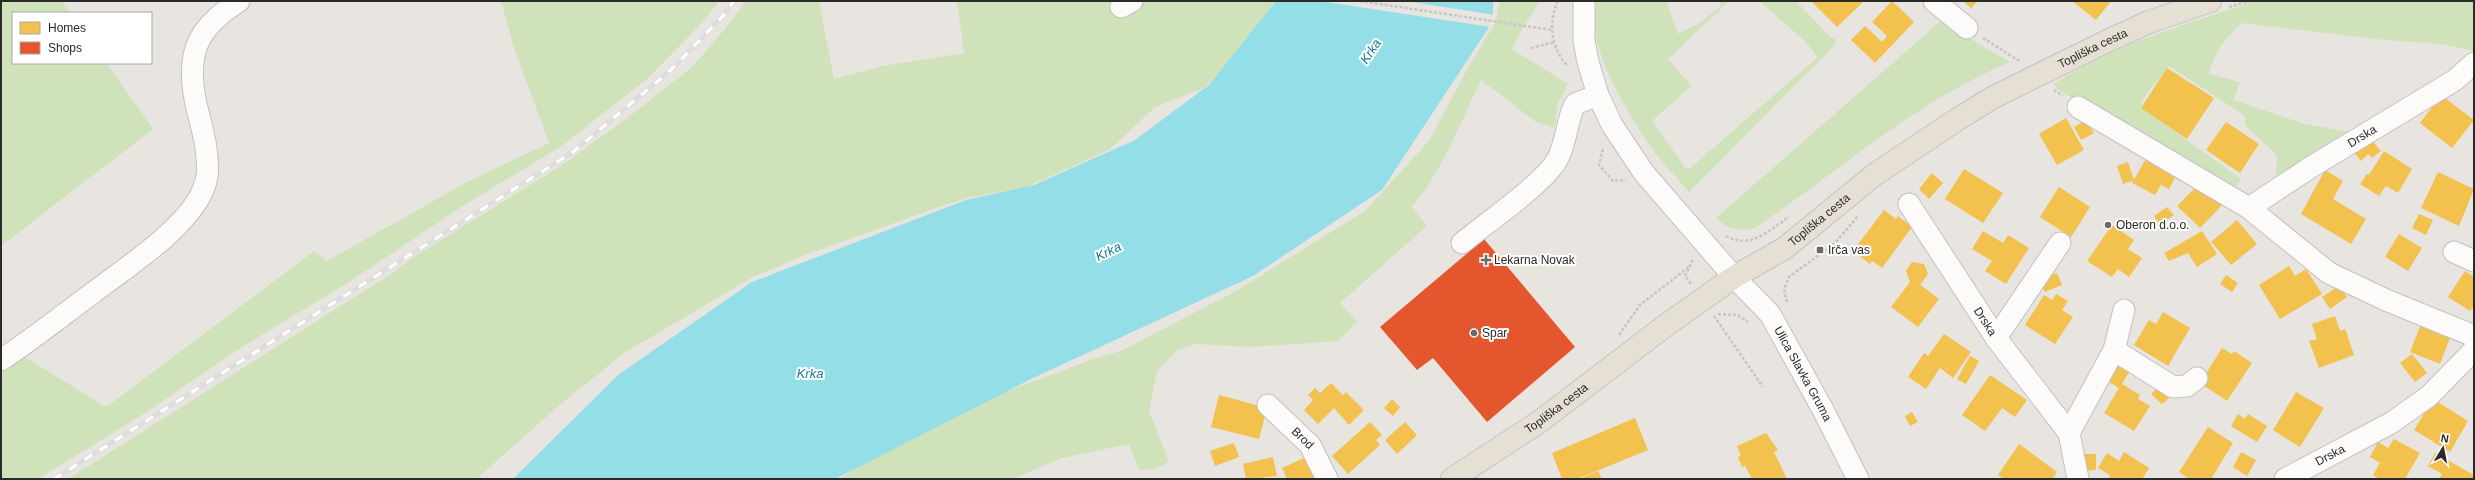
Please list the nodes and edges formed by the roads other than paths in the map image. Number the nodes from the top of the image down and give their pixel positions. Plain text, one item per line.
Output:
1 (239, 1) edge
2 (1584, 1) edge
3 (1934, 1) edge
4 (2210, 3) edge
5 (1967, 28) road end
6 (2474, 63) edge
7 (1598, 95) junction
8 (2078, 107) dead end
9 (1909, 204) dead end
10 (2249, 208) junction
11 (1462, 242) dead end
12 (2060, 243) dead end
13 (2454, 252) dead end
14 (2474, 261) edge
15 (1734, 277) junction
16 (2124, 310) dead end
17 (2474, 336) edge
18 (1996, 338) junction
19 (2114, 350) junction
20 (2474, 350) edge
21 (1, 360) edge
22 (2197, 378) dead end
23 (1268, 405) dead end
24 (2069, 432) junction
25 (2297, 477) edge
26 (1327, 479) edge
27 (1452, 479) edge
28 (1858, 479) edge
29 (2078, 479) edge

1 - 21 street
2 - 7 street
3 - 5 street
4 - 15 main road, Topliška cesta
6 - 10 street, Drska
7 - 11 street
7 - 15 street
8 - 10 street
9 - 18 street, Drska
10 - 17 street
12 - 18 street
13 - 14 street
15 - 27 main road, Topliška cesta
15 - 28 street, Ulica Slavka Gruma
16 - 19 street
18 - 24 street, Drska
19 - 22 street
19 - 24 street
20 - 25 street, Drska
23 - 26 street, Brod
24 - 29 street, Drska

